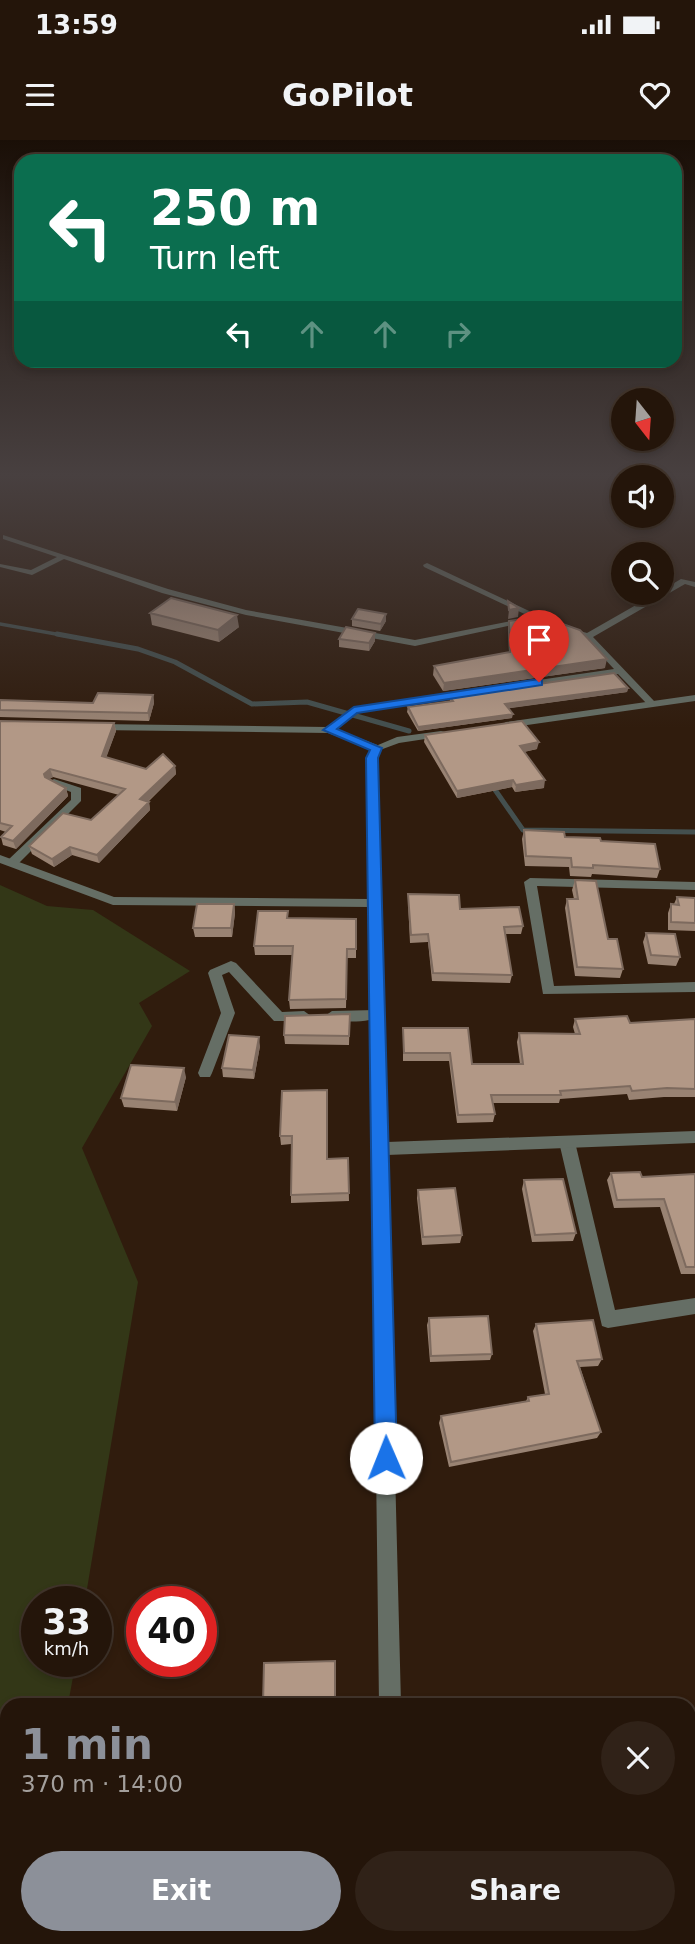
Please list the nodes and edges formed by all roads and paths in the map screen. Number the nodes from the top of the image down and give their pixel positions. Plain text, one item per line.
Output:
1 (55, 560) edge
2 (75, 560) edge
3 (4, 565) dead end
4 (427, 565) dead end
5 (695, 585) edge
6 (538, 618) junction
7 (550, 622) edge
8 (562, 626) edge
9 (588, 636) junction
10 (618, 671) junction
11 (695, 698) edge
12 (652, 704) junction
13 (84, 726) edge
14 (491, 727) edge
15 (329, 730) junction
16 (451, 733) edge
17 (376, 748) junction
18 (54, 782) edge
19 (6, 861) edge
20 (695, 886) edge
21 (374, 903) junction
22 (695, 987) edge
23 (376, 1015) junction
24 (205, 1073) dead end
25 (695, 1137) edge
26 (567, 1142) junction
27 (378, 1149) junction
28 (695, 1306) edge
29 (390, 1698) edge

1 - 3 street
2 - 6 street
4 - 6 street
5 - 9 street
6 - 7 street
8 - 9 street
9 - 10 street
10 - 12 street
10 - 15 street
11 - 12 street
12 - 14 street
13 - 15 street
15 - 17 street
16 - 17 street
17 - 21 street
18 - 19 street
19 - 21 street
20 - 22 street
21 - 23 street
23 - 24 street
23 - 27 street
25 - 26 street
26 - 27 street
26 - 28 street
27 - 29 street

